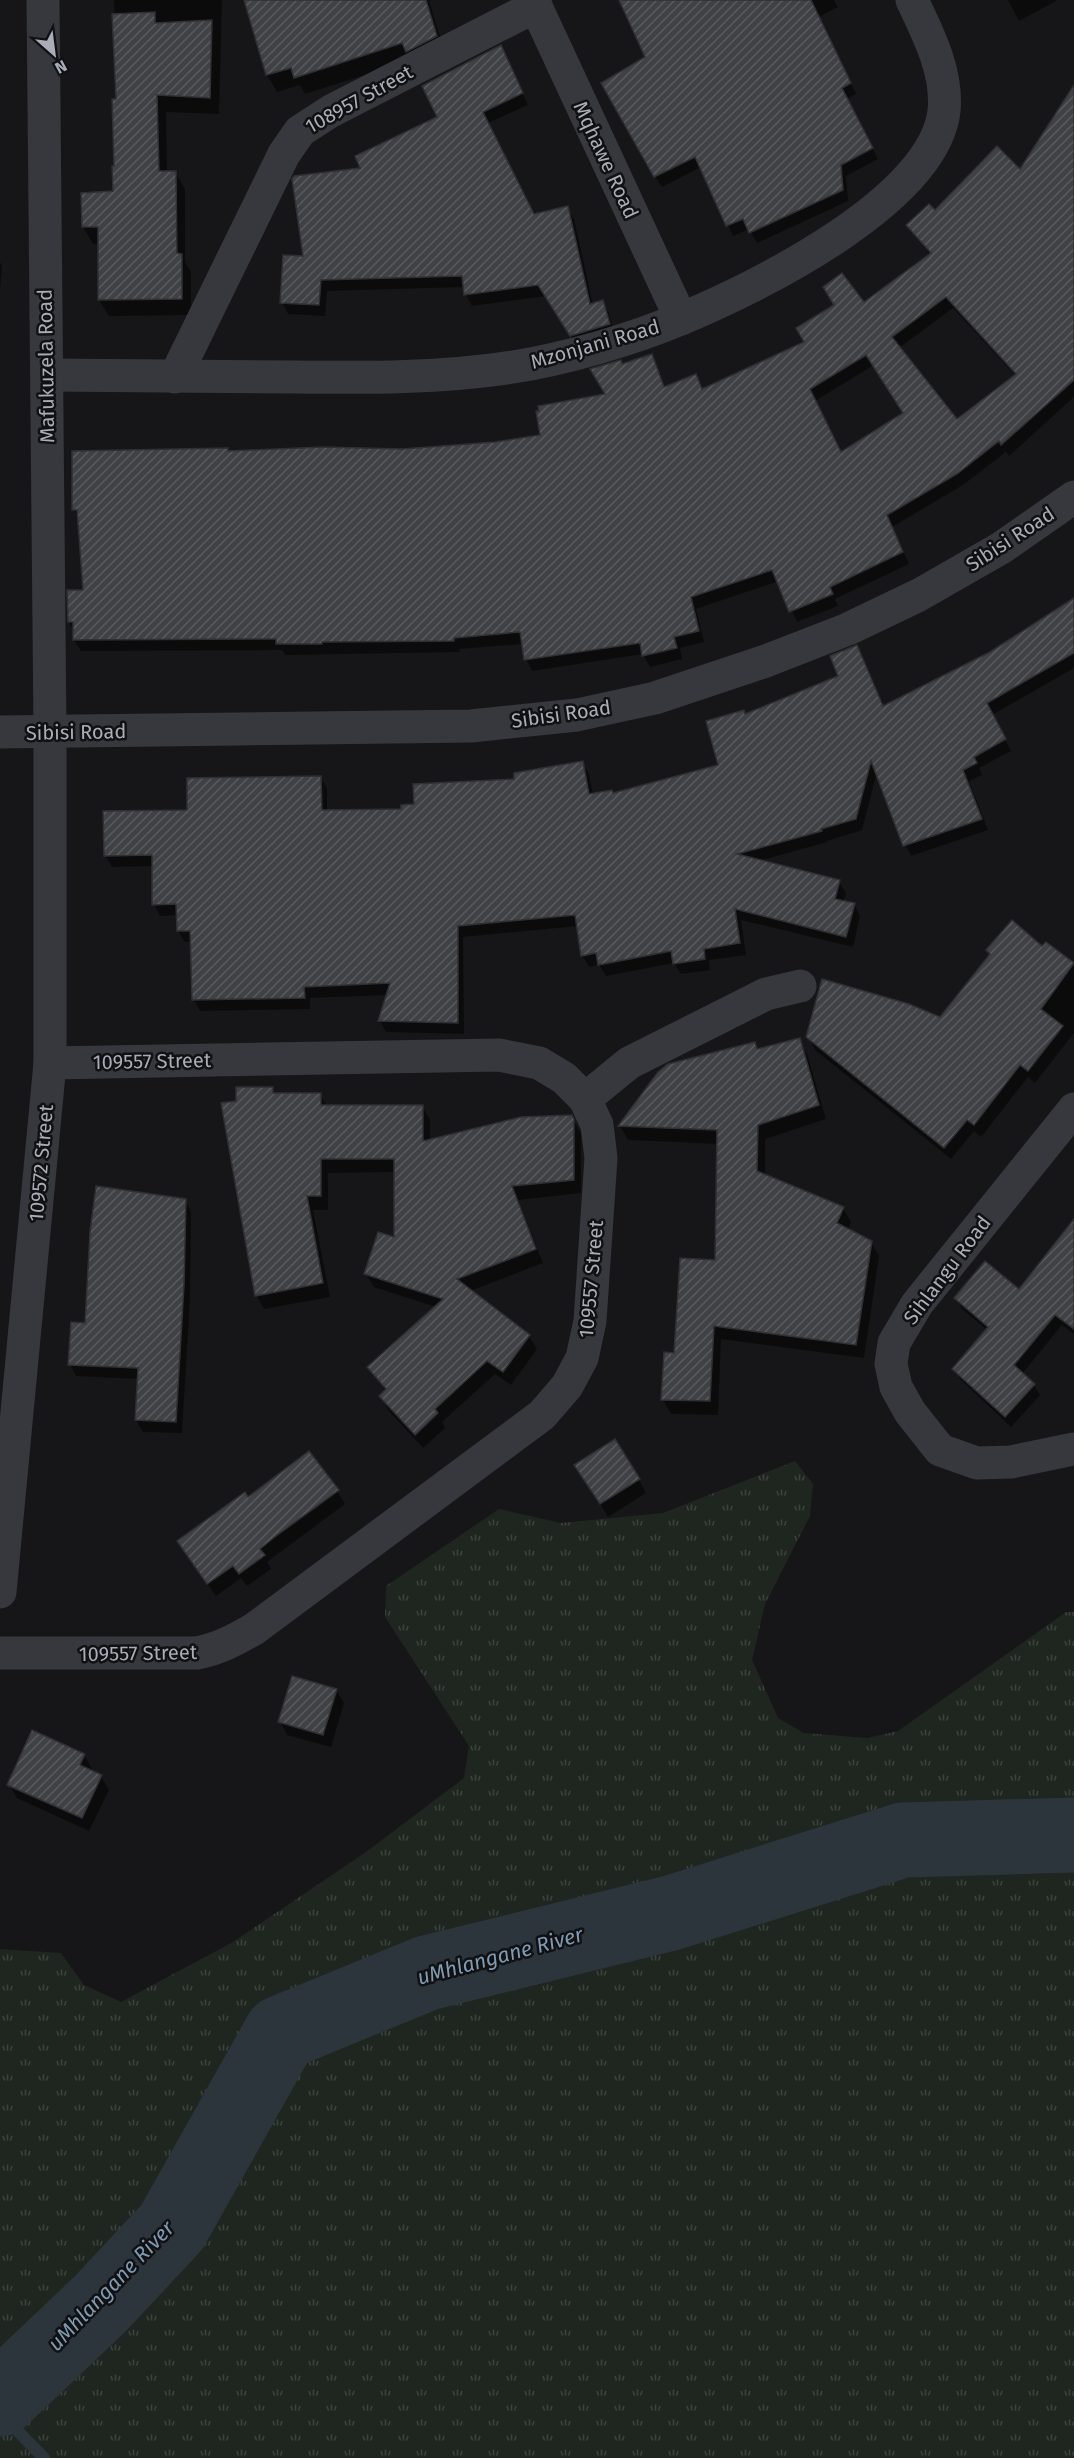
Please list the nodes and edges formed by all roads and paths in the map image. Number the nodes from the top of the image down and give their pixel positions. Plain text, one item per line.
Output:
1 (43, 0) edge
2 (912, 0) edge
3 (534, 3) edge
4 (681, 319) junction
5 (46, 375) junction
6 (175, 377) junction
7 (1074, 497) edge
8 (0, 732) edge
9 (51, 732) junction
10 (800, 986) dead end
11 (50, 1063) junction
12 (585, 1100) junction
13 (1074, 1109) edge
14 (1074, 1449) edge
15 (0, 1592) edge
16 (0, 1653) edge

1 - 5 street, Mafukuzela Road
2 - 4 street, Mzonjani Road
3 - 4 street, Mqhawe Road
3 - 6 street, 108957 Street
4 - 6 street, Mzonjani Road
5 - 6 street, Mzonjani Road
5 - 9 street, Mafukuzela Road
7 - 9 street, Sibisi Road
8 - 9 street, Sibisi Road
9 - 11 street, 109572 Street
10 - 12 street
11 - 12 street, 109557 Street
11 - 15 street, 109572 Street
12 - 16 street, 109557 Street
13 - 14 street, Sihlangu Road

